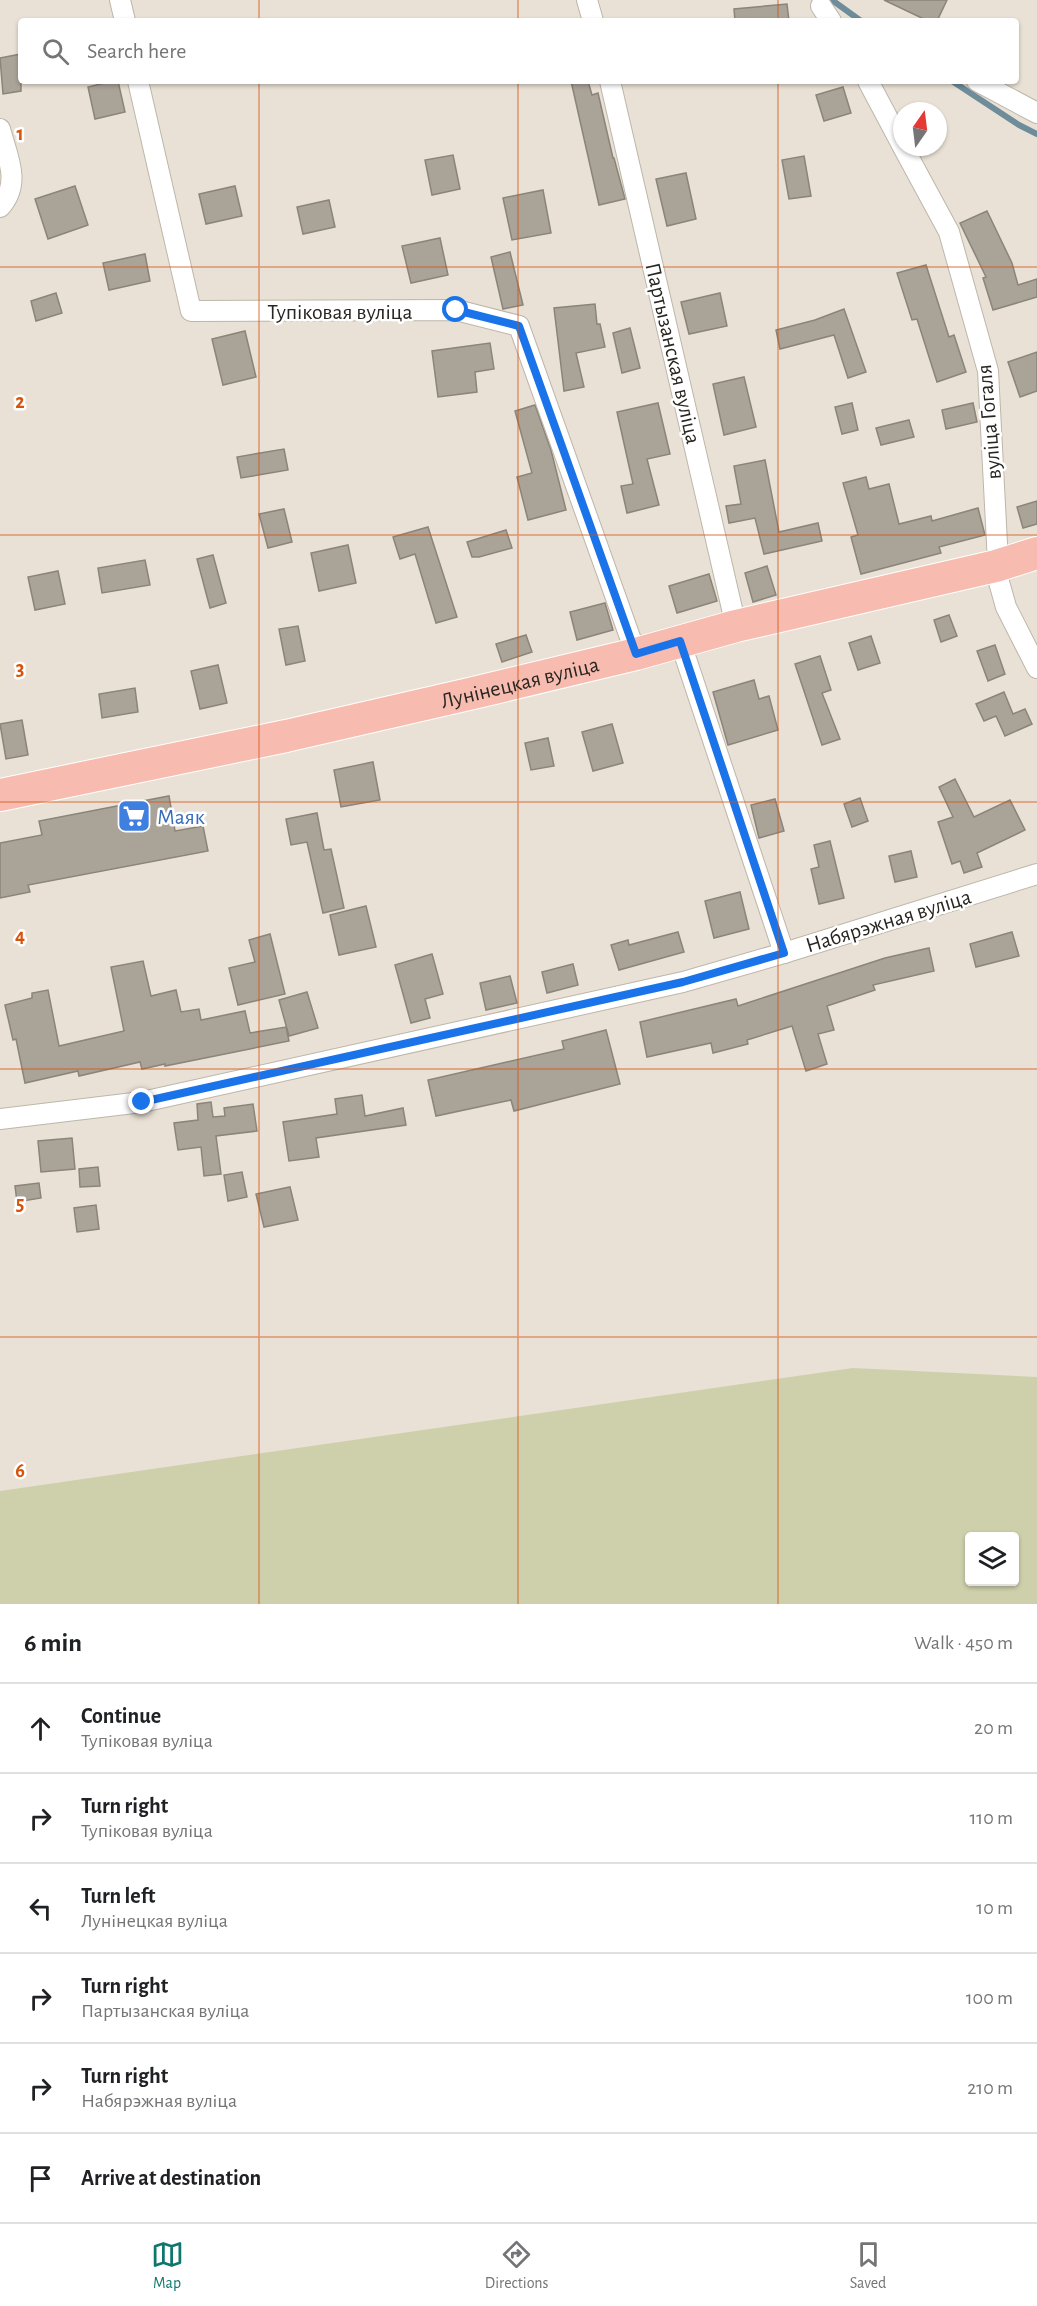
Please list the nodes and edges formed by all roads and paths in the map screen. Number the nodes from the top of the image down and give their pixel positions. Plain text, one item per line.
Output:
1 (120, 0) edge
2 (587, 0) edge
3 (124, 18) edge
4 (592, 18) edge
5 (139, 84) edge
6 (611, 84) edge
7 (870, 84) edge
8 (983, 84) edge
9 (1037, 113) edge
10 (893, 127) edge
11 (0, 129) edge
12 (908, 156) edge
13 (0, 207) edge
14 (1037, 553) edge
15 (996, 566) junction
16 (736, 626) junction
17 (680, 641) junction
18 (636, 654) junction
19 (1037, 668) edge
20 (0, 795) edge
21 (1037, 874) edge
22 (784, 953) junction
23 (0, 1119) edge

1 - 3 street
2 - 4 street
5 - 18 street, Тупіковая вуліца
6 - 16 street, Партызанская вуліца
7 - 10 street, вуліца Гогаля
8 - 9 street
11 - 13 street
12 - 15 street, вуліца Гогаля
14 - 15 main road, Лунінецкая вуліца
15 - 16 main road, Лунінецкая вуліца
15 - 19 street, вуліца Гогаля
16 - 17 main road, Лунінецкая вуліца
17 - 18 main road, Лунінецкая вуліца
17 - 22 street
18 - 20 main road, Лунінецкая вуліца
21 - 22 street, Набярэжная вуліца
22 - 23 street, Набярэжная вуліца

